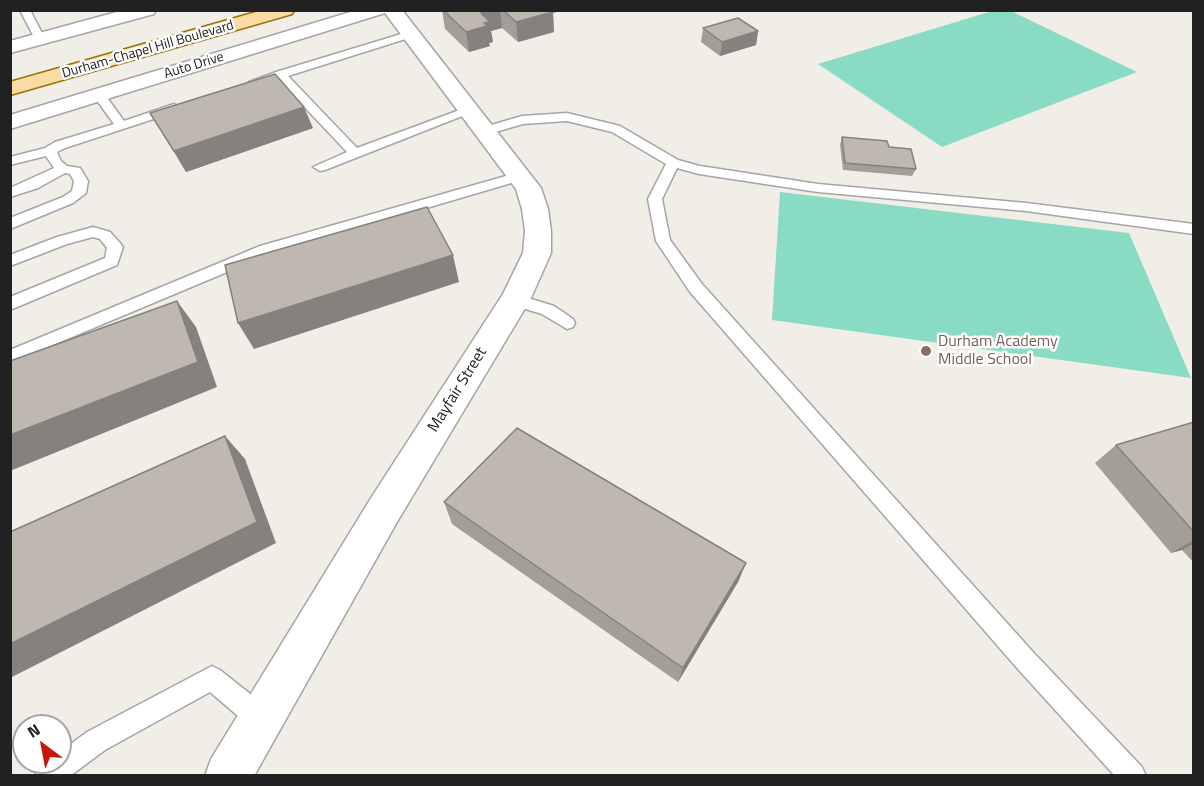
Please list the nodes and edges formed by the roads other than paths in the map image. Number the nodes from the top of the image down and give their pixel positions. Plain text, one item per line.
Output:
1 (40, 10) edge
2 (147, 10) edge
3 (218, 10) edge
4 (285, 10) edge
5 (378, 10) edge
6 (26, 12) edge
7 (402, 22) edge
8 (40, 39) junction
9 (91, 46) dead end
10 (10, 47) edge
11 (280, 74) junction
12 (246, 85) edge
13 (10, 89) edge
14 (99, 94) junction
15 (189, 104) edge
16 (477, 121) junction
17 (10, 122) edge
18 (121, 126) junction
19 (50, 151) junction
20 (355, 153) junction
21 (10, 161) edge
22 (673, 163) junction
23 (320, 167) dead end
24 (63, 169) junction
25 (520, 176) junction
26 (10, 193) edge
27 (10, 224) edge
28 (1194, 229) edge
29 (10, 261) edge
30 (515, 300) junction
31 (10, 304) edge
32 (567, 323) dead end
33 (10, 357) edge
34 (260, 718) junction
35 (48, 776) edge
36 (228, 776) edge
37 (1133, 776) edge

1 - 6 lane
2 - 8 street
3 - 9 main road, Durham-Chapel Hill Boulevard
4 - 13 main road, Durham-Chapel Hill Boulevard
5 - 14 street, Auto Drive
6 - 8 lane
7 - 11 lane
7 - 16 street, Mayfair Street
8 - 10 street
11 - 12 lane
11 - 20 lane
14 - 17 street, Auto Drive
14 - 18 lane
15 - 18 lane
16 - 20 lane
16 - 22 lane
16 - 25 street, Mayfair Street
18 - 19 lane
19 - 21 lane
19 - 24 lane
20 - 23 lane
22 - 28 lane
22 - 37 lane
24 - 26 lane
24 - 27 lane
25 - 30 street, Mayfair Street
25 - 33 lane
29 - 31 lane
30 - 32 lane
30 - 34 street, Mayfair Street
34 - 35 lane
34 - 36 street, Mayfair Street

